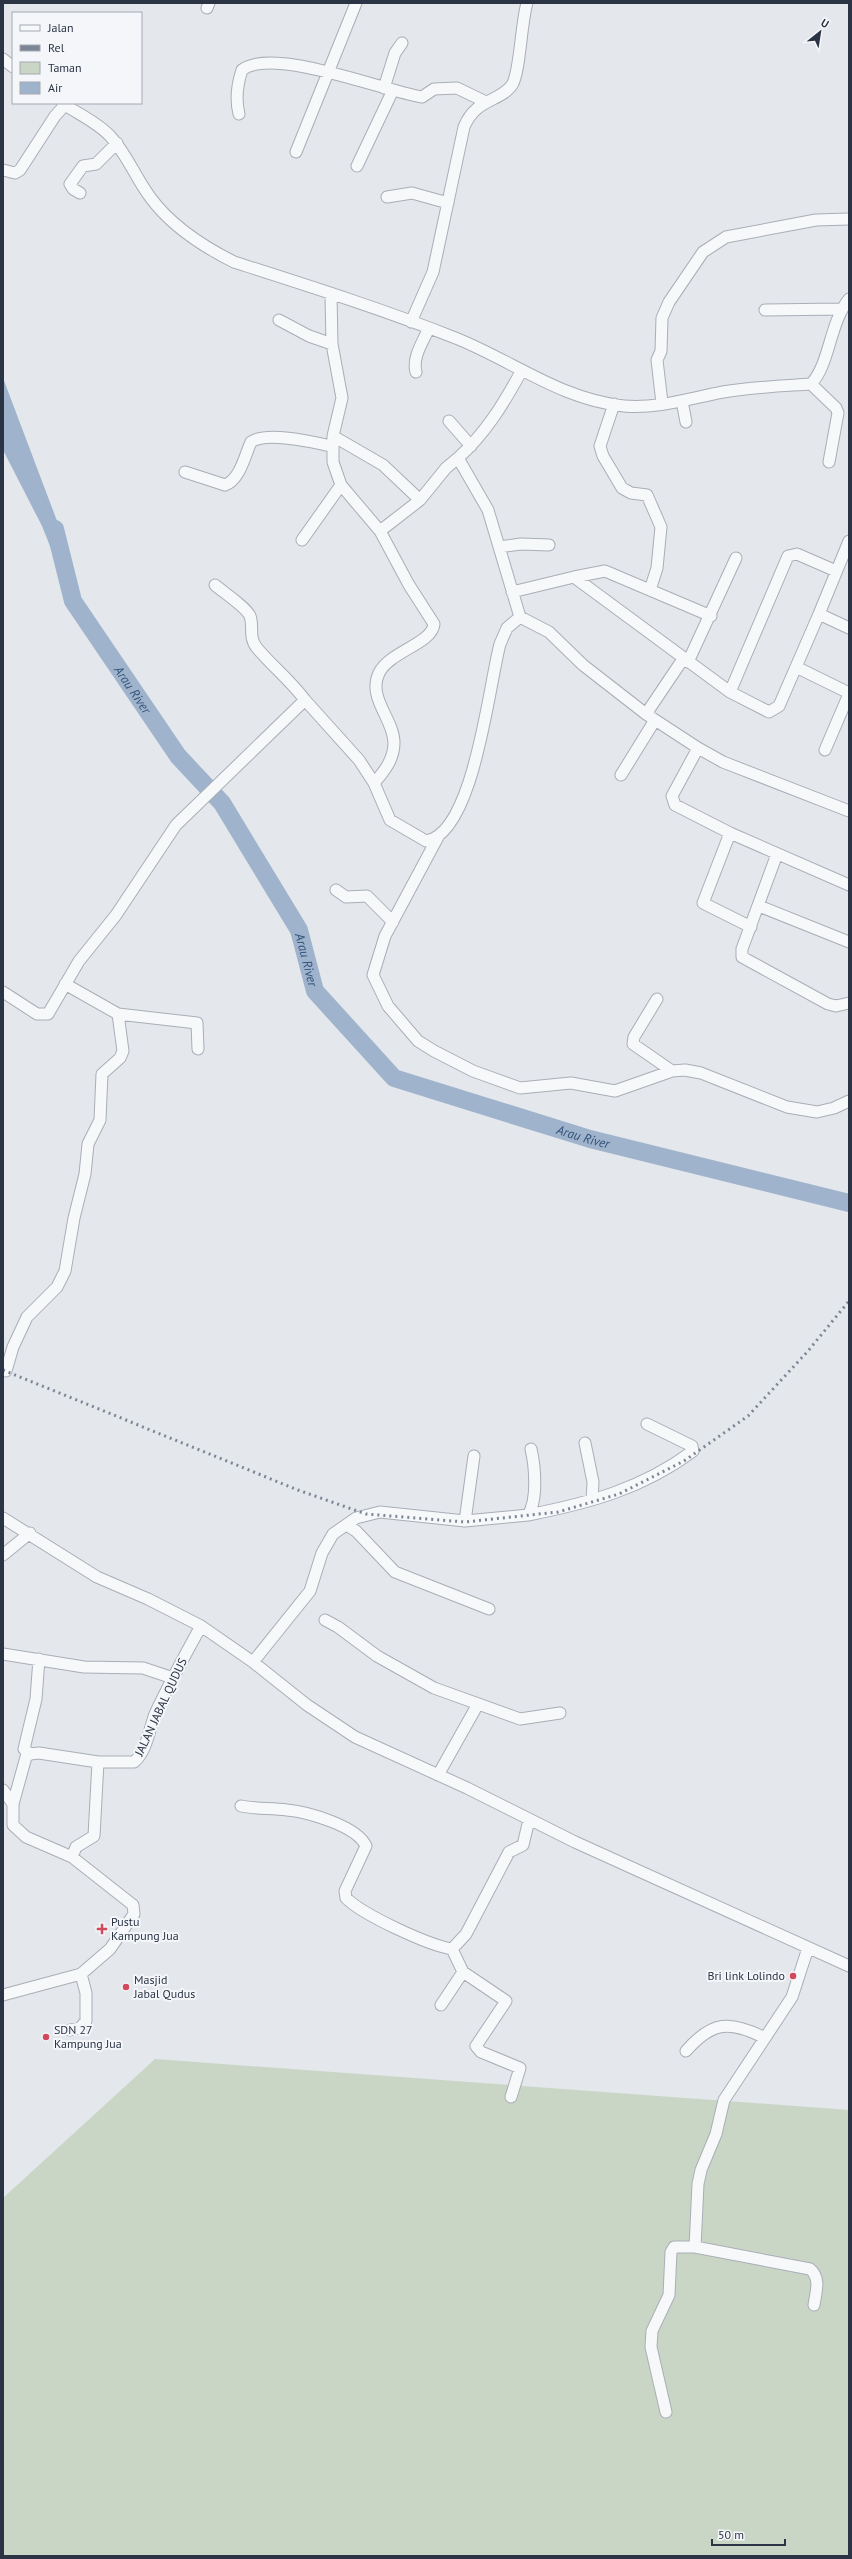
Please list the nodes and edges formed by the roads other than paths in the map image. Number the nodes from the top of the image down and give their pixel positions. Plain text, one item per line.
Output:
1 (356, 3) edge
2 (527, 3) edge
3 (402, 43) dead end
4 (3, 59) edge
5 (12, 66) edge
6 (327, 71) junction
7 (388, 89) junction
8 (486, 102) junction
9 (64, 104) edge
10 (240, 114) dead end
11 (117, 143) junction
12 (296, 152) dead end
13 (357, 166) dead end
14 (3, 170) edge
15 (80, 193) dead end
16 (386, 197) dead end
17 (448, 203) junction
18 (849, 219) edge
19 (332, 295) junction
20 (849, 299) edge
21 (841, 309) junction
22 (765, 310) dead end
23 (279, 320) dead end
24 (411, 322) junction
25 (429, 328) junction
26 (332, 344) junction
27 (522, 370) junction
28 (416, 372) dead end
29 (811, 384) junction
30 (682, 401) junction
31 (662, 403) junction
32 (614, 404) junction
33 (449, 421) dead end
34 (686, 422) dead end
35 (332, 441) junction
36 (472, 446) junction
37 (458, 458) junction
38 (828, 462) dead end
39 (185, 472) dead end
40 (341, 484) junction
41 (420, 500) junction
42 (380, 531) junction
43 (302, 540) dead end
44 (849, 541) edge
45 (549, 545) dead end
46 (499, 547) junction
47 (736, 558) dead end
48 (836, 571) junction
49 (574, 577) junction
50 (214, 585) dead end
51 (650, 590) junction
52 (512, 592) junction
53 (819, 614) junction
54 (711, 616) junction
55 (520, 617) junction
56 (849, 628) edge
57 (685, 660) junction
58 (796, 667) junction
59 (730, 692) junction
60 (849, 693) edge
61 (305, 700) junction
62 (651, 717) junction
63 (698, 748) junction
64 (825, 750) dead end
65 (622, 775) dead end
66 (374, 783) junction
67 (849, 811) edge
68 (730, 833) junction
69 (438, 837) junction
70 (777, 854) junction
71 (849, 884) edge
72 (336, 890) dead end
73 (759, 906) junction
74 (393, 922) junction
75 (751, 927) junction
76 (849, 942) edge
77 (65, 984) junction
78 (3, 992) edge
79 (657, 999) dead end
80 (849, 1003) edge
81 (118, 1014) junction
82 (198, 1049) dead end
83 (672, 1071) junction
84 (849, 1101) edge
85 (6, 1371) dead end
86 (647, 1424) dead end
87 (585, 1443) dead end
88 (531, 1449) dead end
89 (474, 1456) dead end
90 (592, 1500) junction
91 (528, 1515) junction
92 (3, 1518) edge
93 (465, 1521) junction
94 (348, 1526) junction
95 (30, 1533) junction
96 (3, 1555) edge
97 (489, 1609) dead end
98 (325, 1620) dead end
99 (201, 1626) junction
100 (3, 1654) edge
101 (39, 1659) junction
102 (253, 1662) junction
103 (173, 1678) junction
104 (478, 1704) junction
105 (560, 1714) dead end
106 (30, 1754) junction
107 (98, 1762) junction
108 (438, 1775) junction
109 (3, 1790) edge
110 (13, 1804) junction
111 (241, 1806) dead end
112 (529, 1820) junction
113 (72, 1857) junction
114 (808, 1948) junction
115 (452, 1949) junction
116 (849, 1966) edge
117 (463, 1972) junction
118 (81, 1974) junction
119 (3, 1995) edge
120 (441, 2006) dead end
121 (70, 2030) dead end
122 (765, 2038) junction
123 (686, 2052) dead end
124 (511, 2097) dead end
125 (695, 2246) junction
126 (814, 2305) dead end
127 (666, 2412) dead end

1 - 6 street
2 - 8 street
3 - 7 street
4 - 5 street
6 - 7 street
6 - 10 street
6 - 12 street
7 - 8 street
7 - 13 street
8 - 17 street
9 - 11 street
9 - 14 street
11 - 15 street
11 - 19 street
16 - 17 street
17 - 24 street
18 - 31 street
19 - 24 street
19 - 26 street
20 - 21 street
21 - 22 street
21 - 29 street
23 - 26 street
24 - 25 street
25 - 27 street
25 - 28 street
26 - 35 street
27 - 32 street
27 - 36 street
29 - 30 street
29 - 38 street
30 - 31 street
30 - 34 street
31 - 32 street
32 - 51 street
33 - 36 street
35 - 39 street
35 - 40 street
35 - 41 street
36 - 37 street
37 - 41 street
37 - 46 street
40 - 42 street
40 - 43 street
41 - 42 street
42 - 66 street
44 - 48 street
45 - 46 street
46 - 52 street
47 - 54 street
48 - 53 street
48 - 59 street
49 - 51 street
49 - 52 street
49 - 57 street
50 - 61 street
51 - 54 street
52 - 55 street
53 - 56 street
53 - 58 street
54 - 57 street
55 - 62 street
55 - 69 street
57 - 59 street
57 - 62 street
58 - 59 street
58 - 60 street
60 - 64 street
61 - 66 street
61 - 77 street
62 - 63 street
62 - 65 street
63 - 67 street
63 - 68 street
66 - 69 street
68 - 70 street
68 - 75 street
69 - 74 street
70 - 71 street
70 - 73 street
72 - 74 street
73 - 75 street
73 - 76 street
74 - 83 street
75 - 80 street
77 - 78 street
77 - 81 street
79 - 83 street
81 - 82 street
81 - 85 street
83 - 84 street
86 - 90 street
87 - 90 street
88 - 91 street
89 - 93 street
90 - 91 street
91 - 93 street
92 - 95 street
93 - 94 street
94 - 97 street
94 - 102 street
95 - 96 street
95 - 99 street
98 - 104 street
99 - 102 street
99 - 103 street, JALAN JABAL QUDUS
100 - 101 street
101 - 103 street
101 - 106 street
102 - 108 street
103 - 107 street, JALAN JABAL QUDUS
104 - 105 street
104 - 108 street
106 - 107 street, JALAN JABAL QUDUS
106 - 110 street
107 - 113 street
108 - 112 street
109 - 110 street
110 - 113 street
111 - 115 street
112 - 114 street
112 - 115 street
113 - 118 street
114 - 116 street
114 - 122 street
115 - 117 street
117 - 120 street
117 - 124 street
118 - 119 street
118 - 121 street
122 - 123 street
122 - 125 street
125 - 126 street
125 - 127 street

